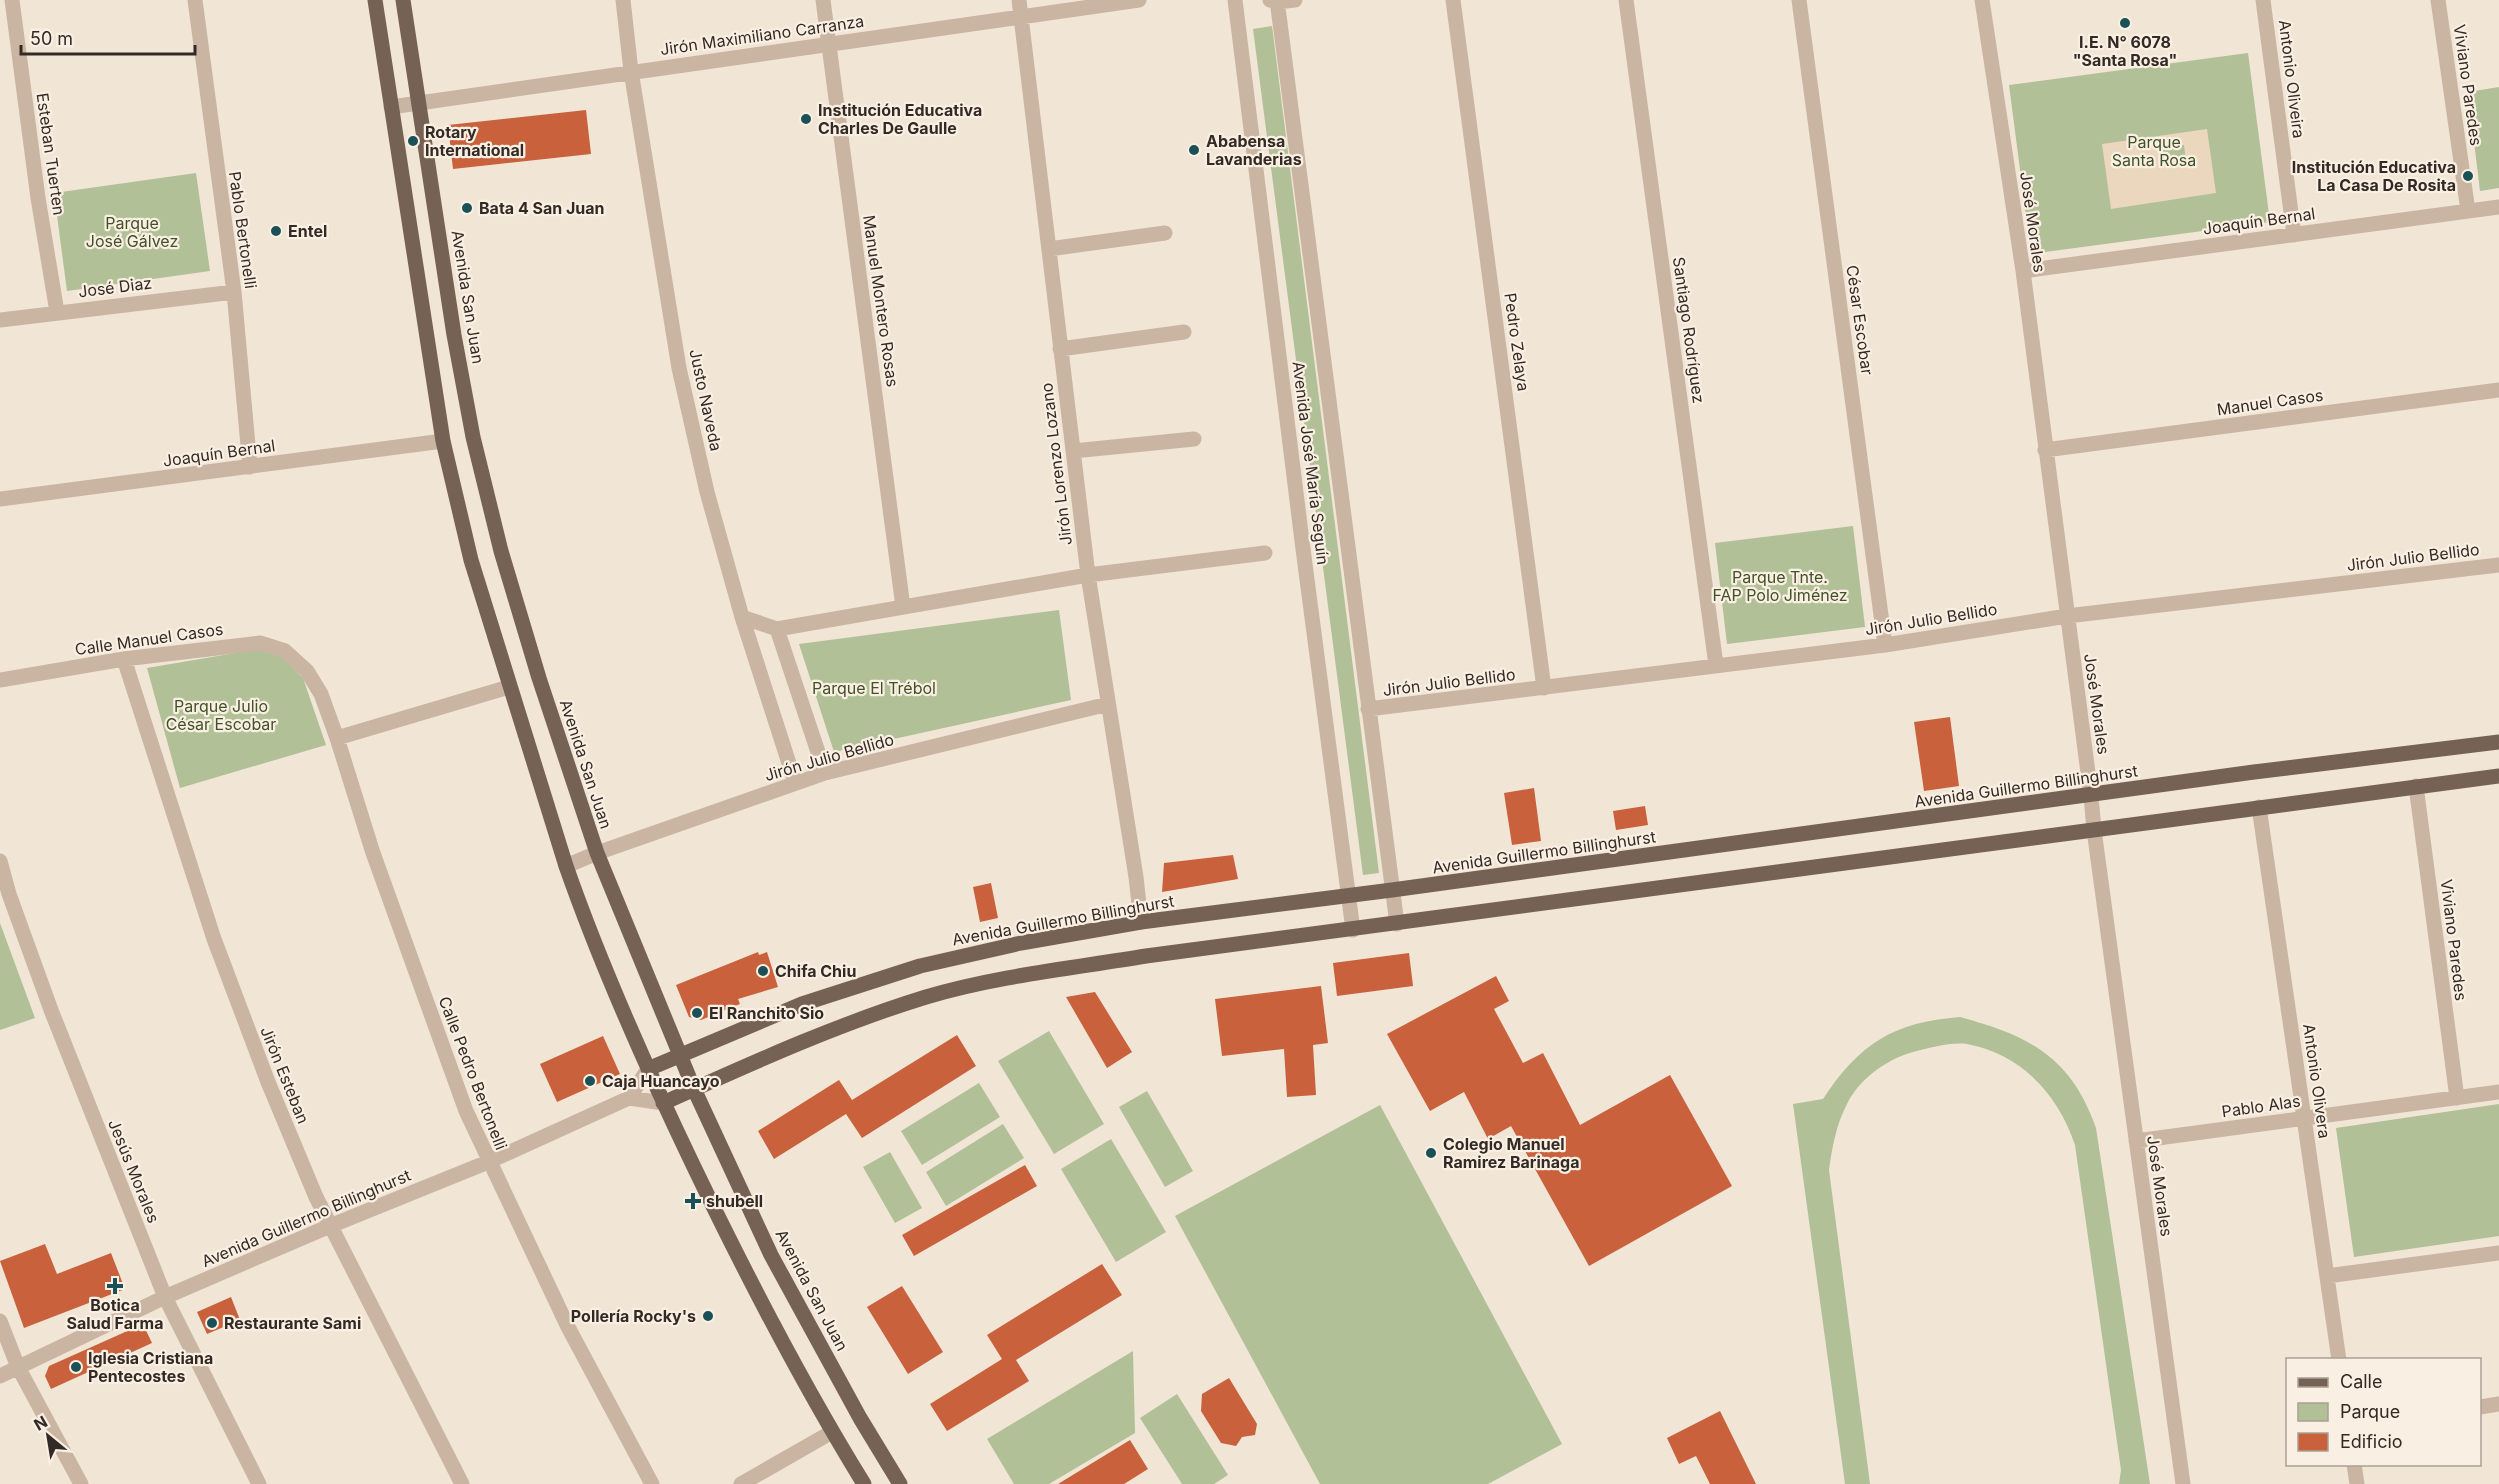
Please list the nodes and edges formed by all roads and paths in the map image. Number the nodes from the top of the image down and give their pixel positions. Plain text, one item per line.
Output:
1 (12, 0) edge
2 (195, 0) edge
3 (375, 0) edge
4 (403, 0) edge
5 (622, 0) edge
6 (824, 0) edge
7 (1019, 0) edge
8 (1139, 0) edge
9 (1235, 0) edge
10 (1295, 0) edge
11 (1453, 0) edge
12 (1626, 0) edge
13 (1799, 0) edge
14 (1982, 0) edge
15 (2263, 0) edge
16 (2438, 0) edge
17 (1274, 1) edge
18 (1021, 16) junction
19 (829, 44) junction
20 (631, 71) junction
21 (421, 103) junction
22 (391, 107) junction
23 (2499, 207) edge
24 (2468, 212) junction
25 (1165, 233) dead end
26 (2294, 235) junction
27 (1049, 249) junction
28 (2023, 271) junction
29 (234, 292) junction
30 (57, 312) junction
31 (0, 320) edge
32 (1184, 332) dead end
33 (1060, 348) junction
34 (2499, 390) edge
35 (1194, 439) dead end
36 (443, 441) junction
37 (2045, 450) junction
38 (1073, 451) junction
39 (250, 467) junction
40 (0, 499) edge
41 (1265, 553) dead end
42 (2499, 565) edge
43 (1088, 575) junction
44 (903, 607) junction
45 (2067, 616) junction
46 (742, 617) junction
47 (777, 629) junction
48 (1885, 645) junction
49 (124, 658) junction
50 (298, 661) joint
51 (1716, 664) junction
52 (0, 680) edge
53 (509, 687) junction
54 (1544, 688) junction
55 (1108, 704) junction
56 (1368, 709) junction
57 (337, 738) junction
58 (2499, 742) edge
59 (825, 773) junction
60 (2499, 776) edge
61 (795, 782) junction
62 (2416, 786) junction
63 (2091, 796) junction
64 (2259, 807) junction
65 (2094, 830) junction
66 (597, 853) junction
67 (0, 861) edge
68 (566, 866) junction
69 (1392, 890) junction
70 (5, 895) edge
71 (1348, 895) junction
72 (1141, 922) junction
73 (1397, 924) junction
74 (1353, 930) junction
75 (680, 1055) junction
76 (648, 1069) junction
77 (694, 1089) junction
78 (2499, 1092) edge
79 (629, 1098) junction
80 (2457, 1098) junction
81 (663, 1103) junction
82 (2305, 1118) junction
83 (2136, 1141) junction
84 (488, 1162) junction
85 (330, 1226) junction
86 (2499, 1253) edge
87 (2327, 1276) junction
88 (165, 1297) junction
89 (0, 1321) edge
90 (2339, 1358) edge
91 (18, 1367) junction
92 (0, 1376) edge
93 (2499, 1404) edge
94 (2481, 1407) edge
95 (832, 1432) junction
96 (2354, 1466) edge
97 (81, 1484) edge
98 (260, 1484) edge
99 (462, 1484) edge
100 (652, 1484) edge
101 (741, 1484) edge
102 (864, 1484) edge
103 (900, 1484) edge
104 (2183, 1484) edge
105 (2357, 1484) edge

1 - 30 street, Esteban Tuerten
2 - 29 street, Pablo Bertonelli
3 - 22 main road
4 - 21 main road, Avenida San Juan
5 - 20 street, Justo Naveda
6 - 19 street, Manuel Montero Rosas
7 - 18 street, Jirón Lorenzo Lozano
8 - 18 street, Jirón Maximiliano Carranza
9 - 71 street, Avenida José María Seguín
10 - 17 street
11 - 54 street, Pedro Zelaya
12 - 51 street, Santiago Rodríguez
13 - 48 street, César Escobar
14 - 28 street, José Morales
15 - 26 street, Antonio Oliveira
16 - 24 street, Viviano Paredes
17 - 56 street, Avenida José María Seguín
18 - 19 street, Jirón Maximiliano Carranza
18 - 27 street, Jirón Lorenzo Lozano
19 - 20 street, Jirón Maximiliano Carranza
19 - 44 street, Manuel Montero Rosas
20 - 21 street, Jirón Maximiliano Carranza
20 - 46 street, Justo Naveda
21 - 22 street, Jirón Maximiliano Carranza
21 - 66 main road, Avenida San Juan
22 - 36 main road
23 - 24 street, Joaquín Bernal
24 - 26 street, Joaquín Bernal
25 - 27 street
26 - 28 street, Joaquín Bernal
27 - 33 street, Jirón Lorenzo Lozano
28 - 37 street, José Morales
29 - 30 street, José Diaz
29 - 39 street, Pablo Bertonelli
30 - 31 street, José Diaz
32 - 33 street
33 - 38 street, Jirón Lorenzo Lozano
34 - 37 street, Manuel Casos
35 - 38 street
36 - 39 street, Joaquín Bernal
36 - 53 main road
37 - 45 street, José Morales
38 - 43 street, Jirón Lorenzo Lozano
39 - 40 street, Joaquín Bernal
41 - 43 street
42 - 45 street, Jirón Julio Bellido
43 - 44 street
43 - 55 street, Jirón Lorenzo Lozano
44 - 47 street
45 - 48 street, Jirón Julio Bellido
45 - 63 street, José Morales
46 - 47 street
46 - 61 street, Justo Naveda
47 - 59 street
48 - 51 street, Jirón Julio Bellido
49 - 50 street, Calle Manuel Casos
49 - 52 street, Calle Manuel Casos
49 - 85 street, Jirón Esteban
50 - 57 street, Calle Pedro Bertonelli
51 - 54 street, Jirón Julio Bellido
53 - 57 street
53 - 68 main road
54 - 56 street, Jirón Julio Bellido
55 - 59 street, Jirón Julio Bellido
55 - 72 street, Jirón Lorenzo Lozano
56 - 69 street, Avenida José María Seguín
57 - 84 street, Calle Pedro Bertonelli
58 - 63 main road, Avenida Guillermo Billinghurst
59 - 61 street, Jirón Julio Bellido
60 - 62 main road
61 - 66 street, Jirón Julio Bellido
62 - 64 main road
62 - 80 street, Viviano Paredes
63 - 65 street, José Morales
63 - 69 main road, Avenida Guillermo Billinghurst
64 - 65 main road
64 - 82 street, Antonio Olivera
65 - 73 main road
65 - 83 street, José Morales
66 - 68 street, Jirón Julio Bellido
66 - 75 main road, Avenida San Juan
67 - 70 street, Jesús Morales
68 - 76 main road
69 - 71 main road, Avenida Guillermo Billinghurst
69 - 73 street, Avenida José María Seguín
70 - 88 street, Jesús Morales
71 - 72 main road, Avenida Guillermo Billinghurst
71 - 74 street, Avenida José María Seguín
72 - 75 main road, Avenida Guillermo Billinghurst
73 - 74 main road
74 - 77 main road
75 - 76 main road, Avenida Guillermo Billinghurst
75 - 77 main road, Avenida San Juan
76 - 79 street
76 - 81 main road
77 - 81 main road
77 - 103 main road, Avenida San Juan
78 - 80 street, Pablo Alas
79 - 81 street
79 - 84 street, Avenida Guillermo Billinghurst
80 - 82 street, Pablo Alas
81 - 95 main road
82 - 83 street, Pablo Alas
82 - 87 street, Antonio Olivera
83 - 104 street, José Morales
84 - 85 street, Avenida Guillermo Billinghurst
84 - 100 street, Calle Pedro Bertonelli
85 - 88 street, Avenida Guillermo Billinghurst
85 - 99 street, Jirón Esteban
86 - 87 street
87 - 90 street, Antonio Olivera
88 - 91 street, Avenida Guillermo Billinghurst
88 - 98 street, Jesús Morales
89 - 91 street
91 - 92 street, Avenida Guillermo Billinghurst
91 - 97 street
93 - 94 street
95 - 101 street
95 - 102 main road
96 - 105 street

